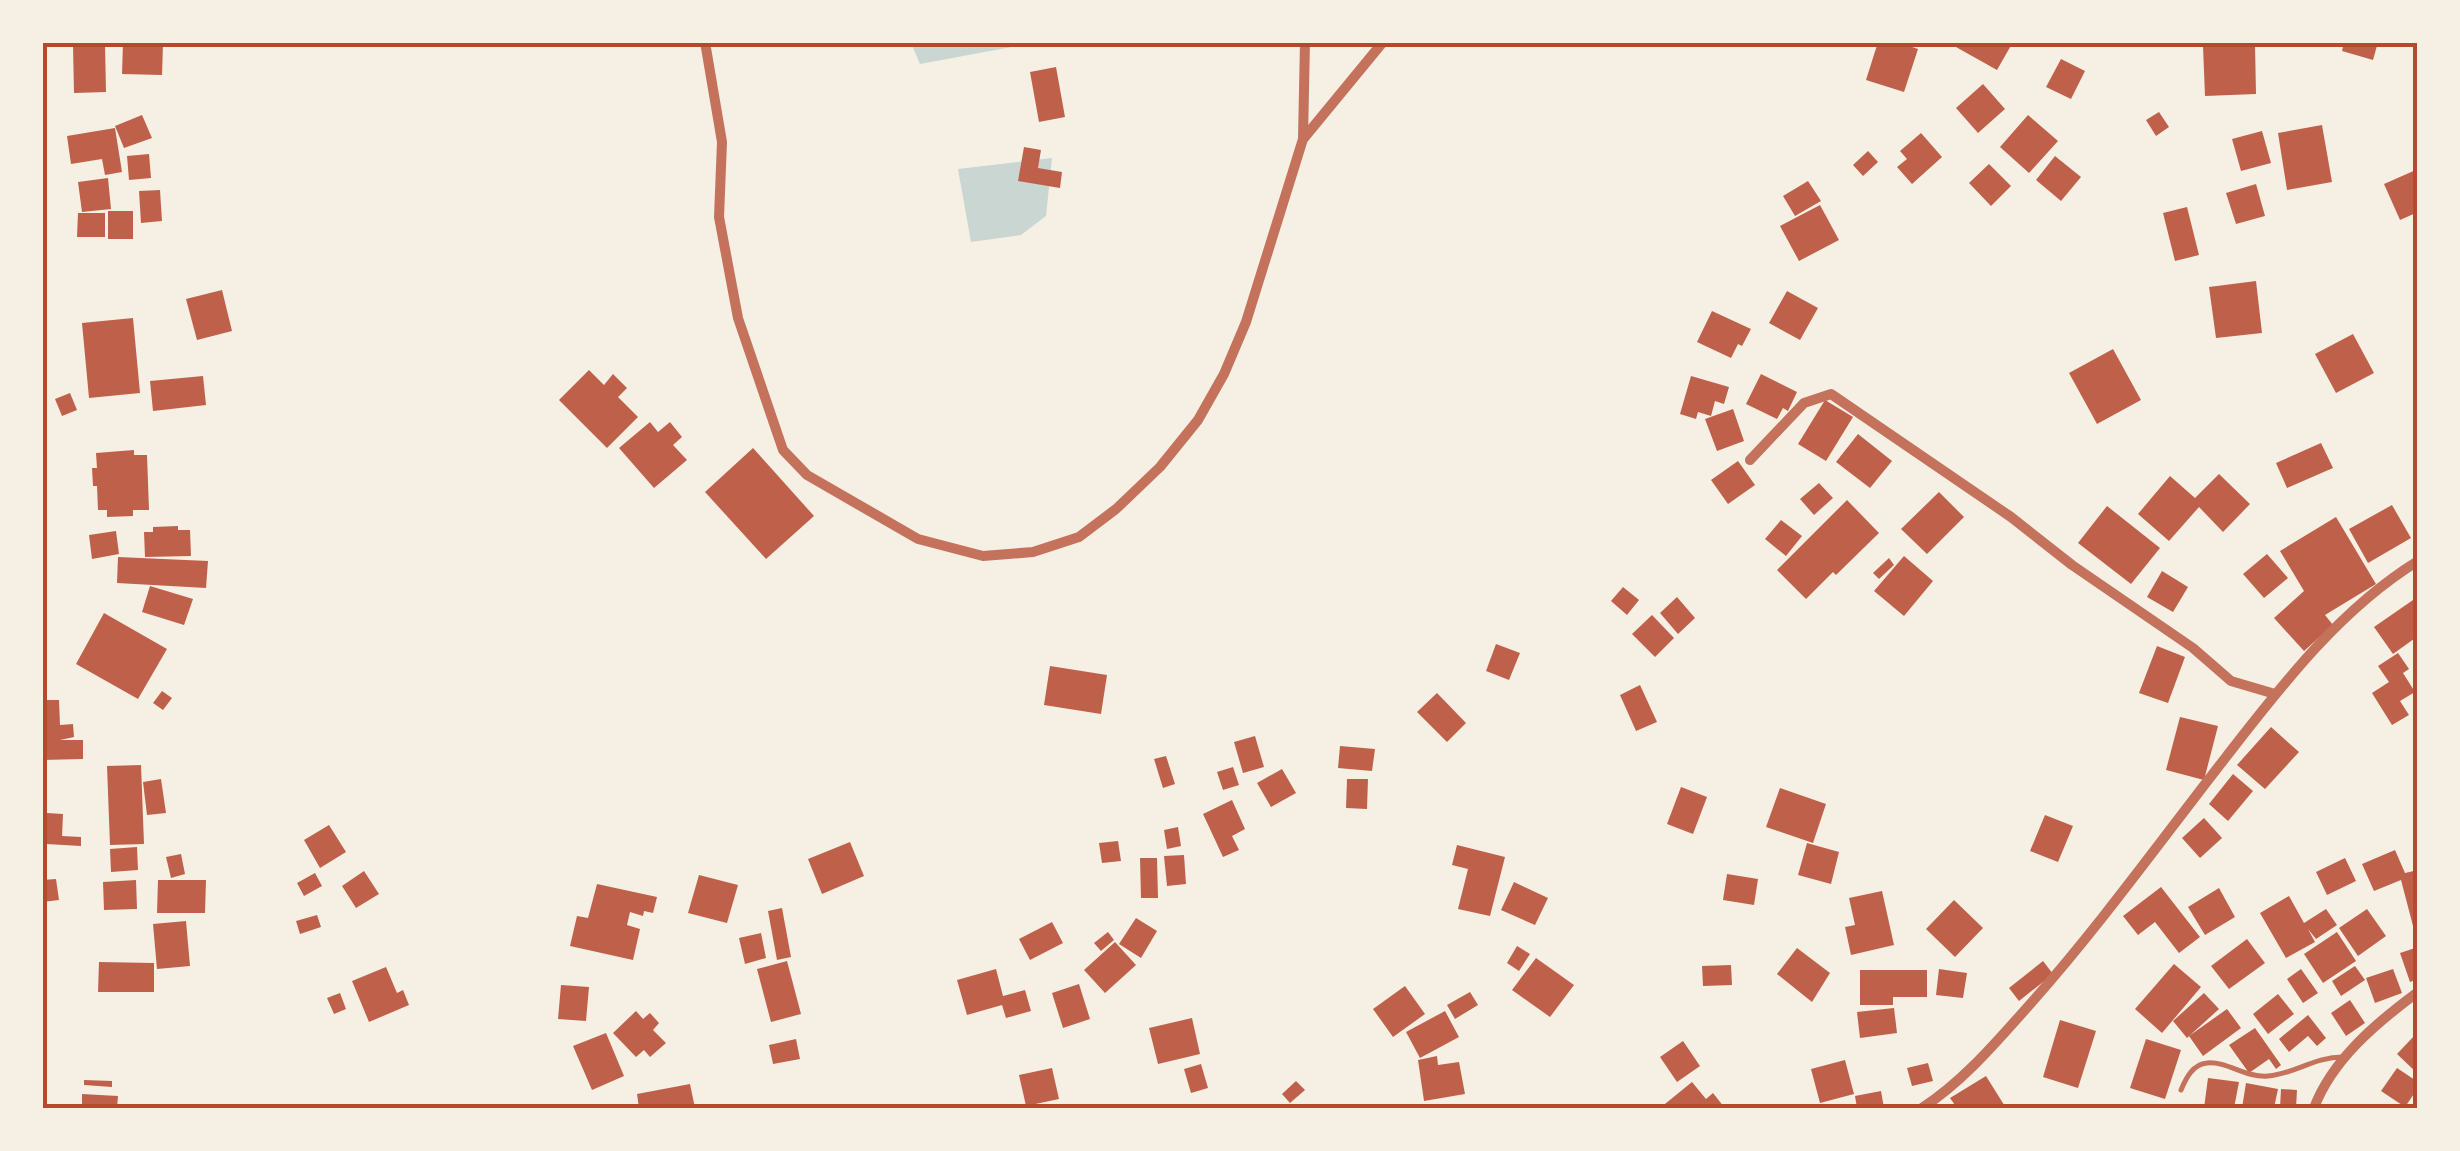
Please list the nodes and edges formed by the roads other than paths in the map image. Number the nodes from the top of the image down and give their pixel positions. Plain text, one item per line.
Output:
1 (705, 42) edge
2 (1305, 42) edge
3 (1384, 42) edge
4 (1303, 139) junction
5 (1750, 460) dead end
6 (2418, 560) edge
7 (2275, 694) junction
8 (2418, 992) edge
9 (2346, 1056) junction
10 (2181, 1090) dead end
11 (1922, 1108) edge
12 (2314, 1108) edge

1 - 4 street
2 - 4 street
3 - 4 street
5 - 7 street
6 - 7 street
7 - 11 street
8 - 9 street
9 - 10 lane
9 - 12 street

